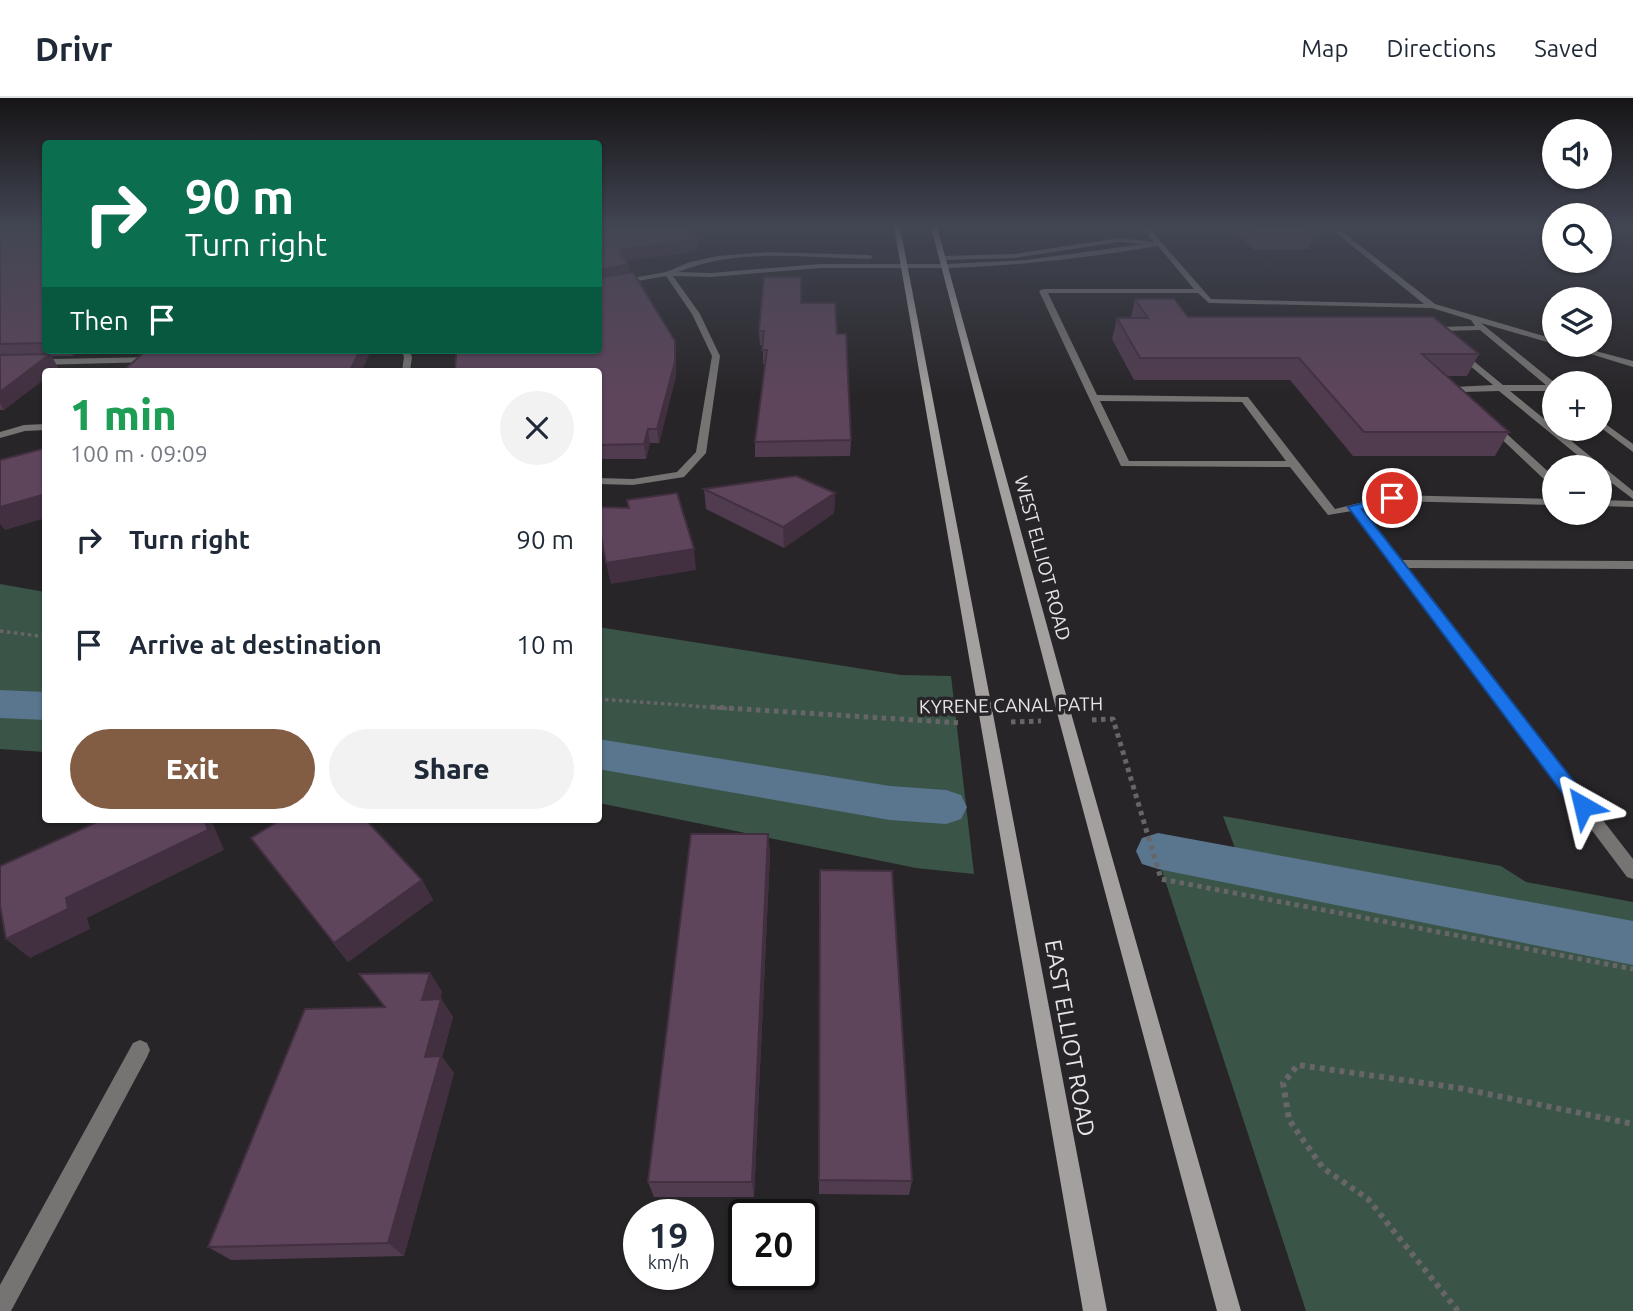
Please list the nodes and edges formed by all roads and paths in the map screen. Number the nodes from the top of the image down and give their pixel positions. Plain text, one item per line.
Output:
1 (675, 284) edge
2 (908, 284) edge
3 (951, 284) edge
4 (1193, 284) edge
5 (1404, 284) edge
6 (1200, 291) junction
7 (1209, 301) junction
8 (1432, 306) junction
9 (1215, 317) edge
10 (1470, 317) junction
11 (1480, 328) junction
12 (1419, 329) edge
13 (1432, 329) junction
14 (1442, 337) edge
15 (1542, 338) edge
16 (1451, 346) edge
17 (1608, 357) edge
18 (164, 358) edge
19 (110, 361) junction
20 (0, 363) edge
21 (1633, 364) edge
22 (102, 368) edge
23 (1542, 377) edge
24 (1542, 387) edge
25 (1501, 388) junction
26 (1094, 398) junction
27 (1477, 411) edge
28 (1486, 420) edge
29 (41, 426) edge
30 (1612, 432) edge
31 (0, 435) edge
32 (1619, 438) junction
33 (1633, 438) edge
34 (1633, 449) edge
35 (1583, 455) edge
36 (1293, 464) junction
37 (1542, 472) edge
38 (1612, 479) edge
39 (602, 481) edge
40 (1633, 496) edge
41 (1542, 502) edge
42 (1612, 503) edge
43 (1633, 504) edge
44 (1354, 507) junction
45 (1398, 564) junction
46 (1633, 565) edge
47 (0, 631) edge
48 (42, 636) edge
49 (602, 699) edge
50 (1066, 720) junction
51 (987, 722) junction
52 (1633, 872) edge
53 (1633, 968) edge
54 (139, 1050) dead end
55 (1633, 1124) edge
56 (0, 1308) edge
57 (1095, 1311) edge
58 (1230, 1311) edge
59 (1458, 1311) edge

1 - 39 street
2 - 51 main road
3 - 50 main road, WEST ELLIOT ROAD
4 - 6 street
5 - 8 street
6 - 7 street
6 - 26 street
7 - 8 street
7 - 9 street
8 - 10 street
10 - 11 street
10 - 15 street
11 - 13 street
11 - 23 street
12 - 13 street
13 - 14 street
16 - 25 street
17 - 21 street
18 - 19 street
19 - 20 street
19 - 22 street
24 - 25 street
25 - 27 street
25 - 35 street
26 - 36 street
26 - 36 street
28 - 37 street
29 - 31 street
30 - 32 street
32 - 33 street
32 - 34 street
36 - 44 street
38 - 40 street
41 - 44 street
42 - 43 street
44 - 45 street
45 - 46 street
45 - 52 street
47 - 48 path
49 - 51 path, KYRENE CANAL PATH
50 - 51 path, KYRENE CANAL PATH
50 - 53 path, KYRENE CANAL PATH
50 - 58 main road, WEST ELLIOT ROAD
51 - 57 main road, EAST ELLIOT ROAD
54 - 56 street
55 - 59 path

